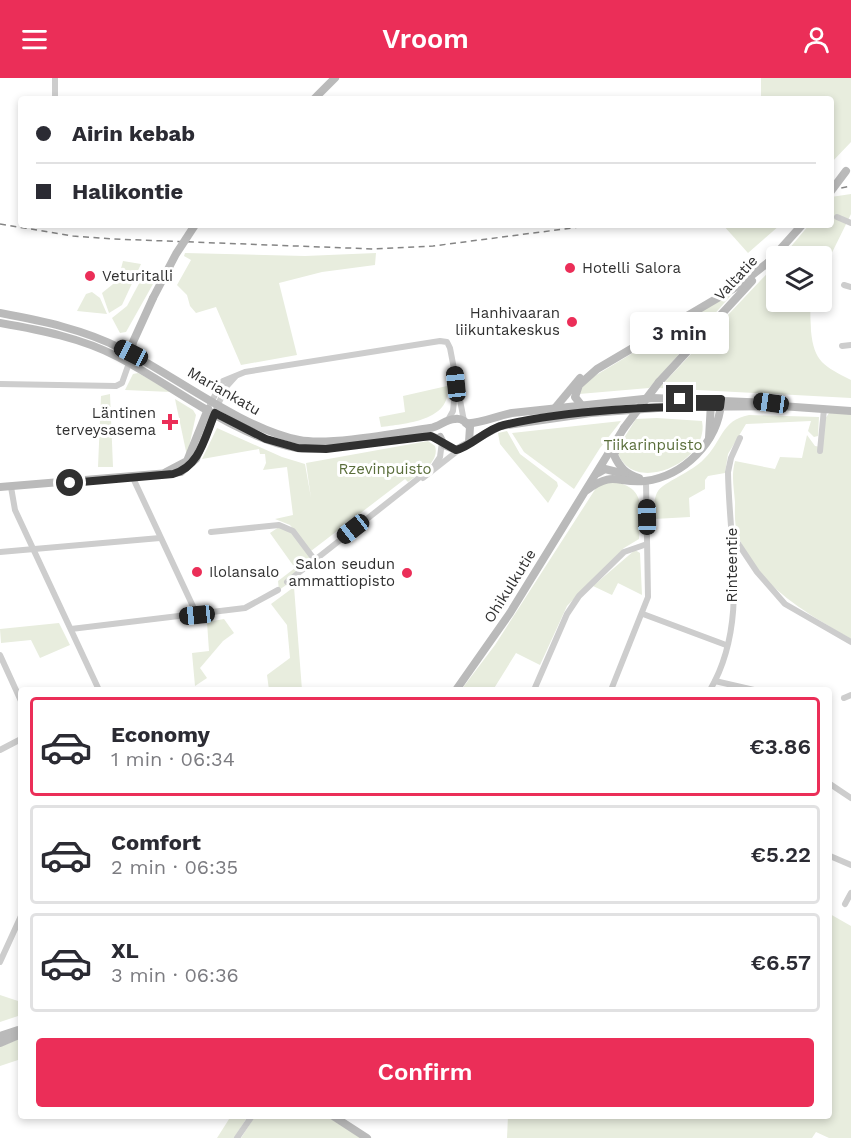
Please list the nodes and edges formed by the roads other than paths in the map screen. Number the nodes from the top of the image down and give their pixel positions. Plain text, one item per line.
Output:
1 (55, 78) edge
2 (335, 78) edge
3 (55, 96) edge
4 (317, 96) edge
5 (849, 168) edge
6 (834, 187) edge
7 (837, 217) dead end
8 (851, 223) edge
9 (193, 228) edge
10 (799, 228) edge
11 (783, 246) edge
12 (766, 264) edge
13 (766, 265) edge
14 (0, 313) edge
15 (0, 323) edge
16 (851, 345) edge
17 (842, 346) dead end
18 (131, 353) junction
19 (129, 363) junction
20 (597, 369) junction
21 (0, 384) edge
22 (456, 384) junction
23 (716, 403) junction
24 (580, 404) junction
25 (213, 406) junction
26 (781, 406) junction
27 (697, 407) junction
28 (555, 408) junction
29 (733, 408) junction
30 (824, 408) junction
31 (851, 411) edge
32 (591, 413) junction
33 (719, 417) junction
34 (709, 418) junction
35 (446, 422) junction
36 (465, 422) junction
37 (623, 430) junction
38 (709, 438) junction
39 (740, 438) dead end
40 (442, 441) junction
41 (469, 442) junction
42 (461, 449) junction
43 (819, 451) dead end
44 (595, 474) junction
45 (629, 475) junction
46 (133, 478) junction
47 (417, 480) junction
48 (646, 481) junction
49 (11, 487) junction
50 (0, 488) edge
51 (582, 494) junction
52 (211, 532) dead end
53 (733, 536) junction
54 (160, 538) junction
55 (647, 544) junction
56 (33, 548) junction
57 (0, 552) edge
58 (314, 559) junction
59 (287, 582) dead end
60 (278, 590) dead end
61 (643, 614) junction
62 (197, 615) junction
63 (71, 629) junction
64 (851, 642) edge
65 (726, 645) junction
66 (0, 655) edge
67 (715, 681) junction
68 (98, 687) edge
69 (458, 687) edge
70 (535, 687) edge
71 (612, 687) edge
72 (712, 687) edge
73 (741, 687) edge
74 (18, 694) edge
75 (18, 741) edge
76 (0, 750) edge
77 (832, 785) edge
78 (851, 798) edge
79 (832, 857) edge
80 (851, 865) edge
81 (851, 893) edge
82 (844, 904) dead end
83 (18, 923) edge
84 (0, 962) edge
85 (18, 1030) edge
86 (18, 1035) edge
87 (0, 1036) edge
88 (0, 1043) edge
89 (250, 1119) edge
90 (338, 1119) edge
91 (237, 1138) edge
92 (367, 1138) edge

1 - 3 street
2 - 4 main road
5 - 6 main road, bridge
7 - 8 street
9 - 18 main road, bridge
10 - 11 main road, Valtatie
12 - 20 main road
13 - 37 main road, Valtatie, bridge
14 - 18 main road, Mariankatu
15 - 19 main road, Mariankatu
16 - 17 street
18 - 19 main road
18 - 25 main road, Mariankatu
19 - 21 street
19 - 25 main road, Mariankatu
20 - 24 main road
20 - 28 main road
22 - 25 street
22 - 35 street
22 - 36 street
23 - 24 main road
23 - 26 main road
23 - 27 main road
23 - 29 main road
23 - 33 main road
23 - 34 main road
24 - 28 main road
24 - 32 main road
25 - 35 main road, Mariankatu
25 - 40 main road, Mariankatu
25 - 46 main road
26 - 29 main road
26 - 30 main road
27 - 32 main road
27 - 34 main road
28 - 36 main road
29 - 33 main road
30 - 31 main road
30 - 43 street
32 - 41 main road
33 - 38 main road
34 - 38 main road
35 - 36 main road
35 - 40 main road
36 - 41 main road
37 - 44 main road, Valtatie
37 - 45 main road
38 - 48 main road
39 - 53 street, Rinteentie
40 - 42 main road
40 - 47 street
41 - 42 main road
42 - 47 street
44 - 45 main road
44 - 51 main road, Valtatie
45 - 48 main road
46 - 49 main road
46 - 54 street
47 - 58 street
48 - 51 main road
48 - 55 street
49 - 50 main road
49 - 56 street
51 - 69 main road, Ohikulkutie
52 - 58 street
53 - 64 street
53 - 65 street, Rinteentie
54 - 56 street
54 - 62 street
55 - 61 street
55 - 70 street
56 - 57 street
56 - 63 street
58 - 59 street
60 - 62 street
61 - 65 street
61 - 71 street
62 - 63 street
63 - 68 street
65 - 67 street, Rinteentie
66 - 74 street
67 - 72 street, Rinteentie
67 - 73 street
75 - 76 street
77 - 78 street
79 - 80 street
81 - 82 street
83 - 84 street
85 - 87 main road
86 - 88 main road
89 - 91 street
90 - 92 main road

